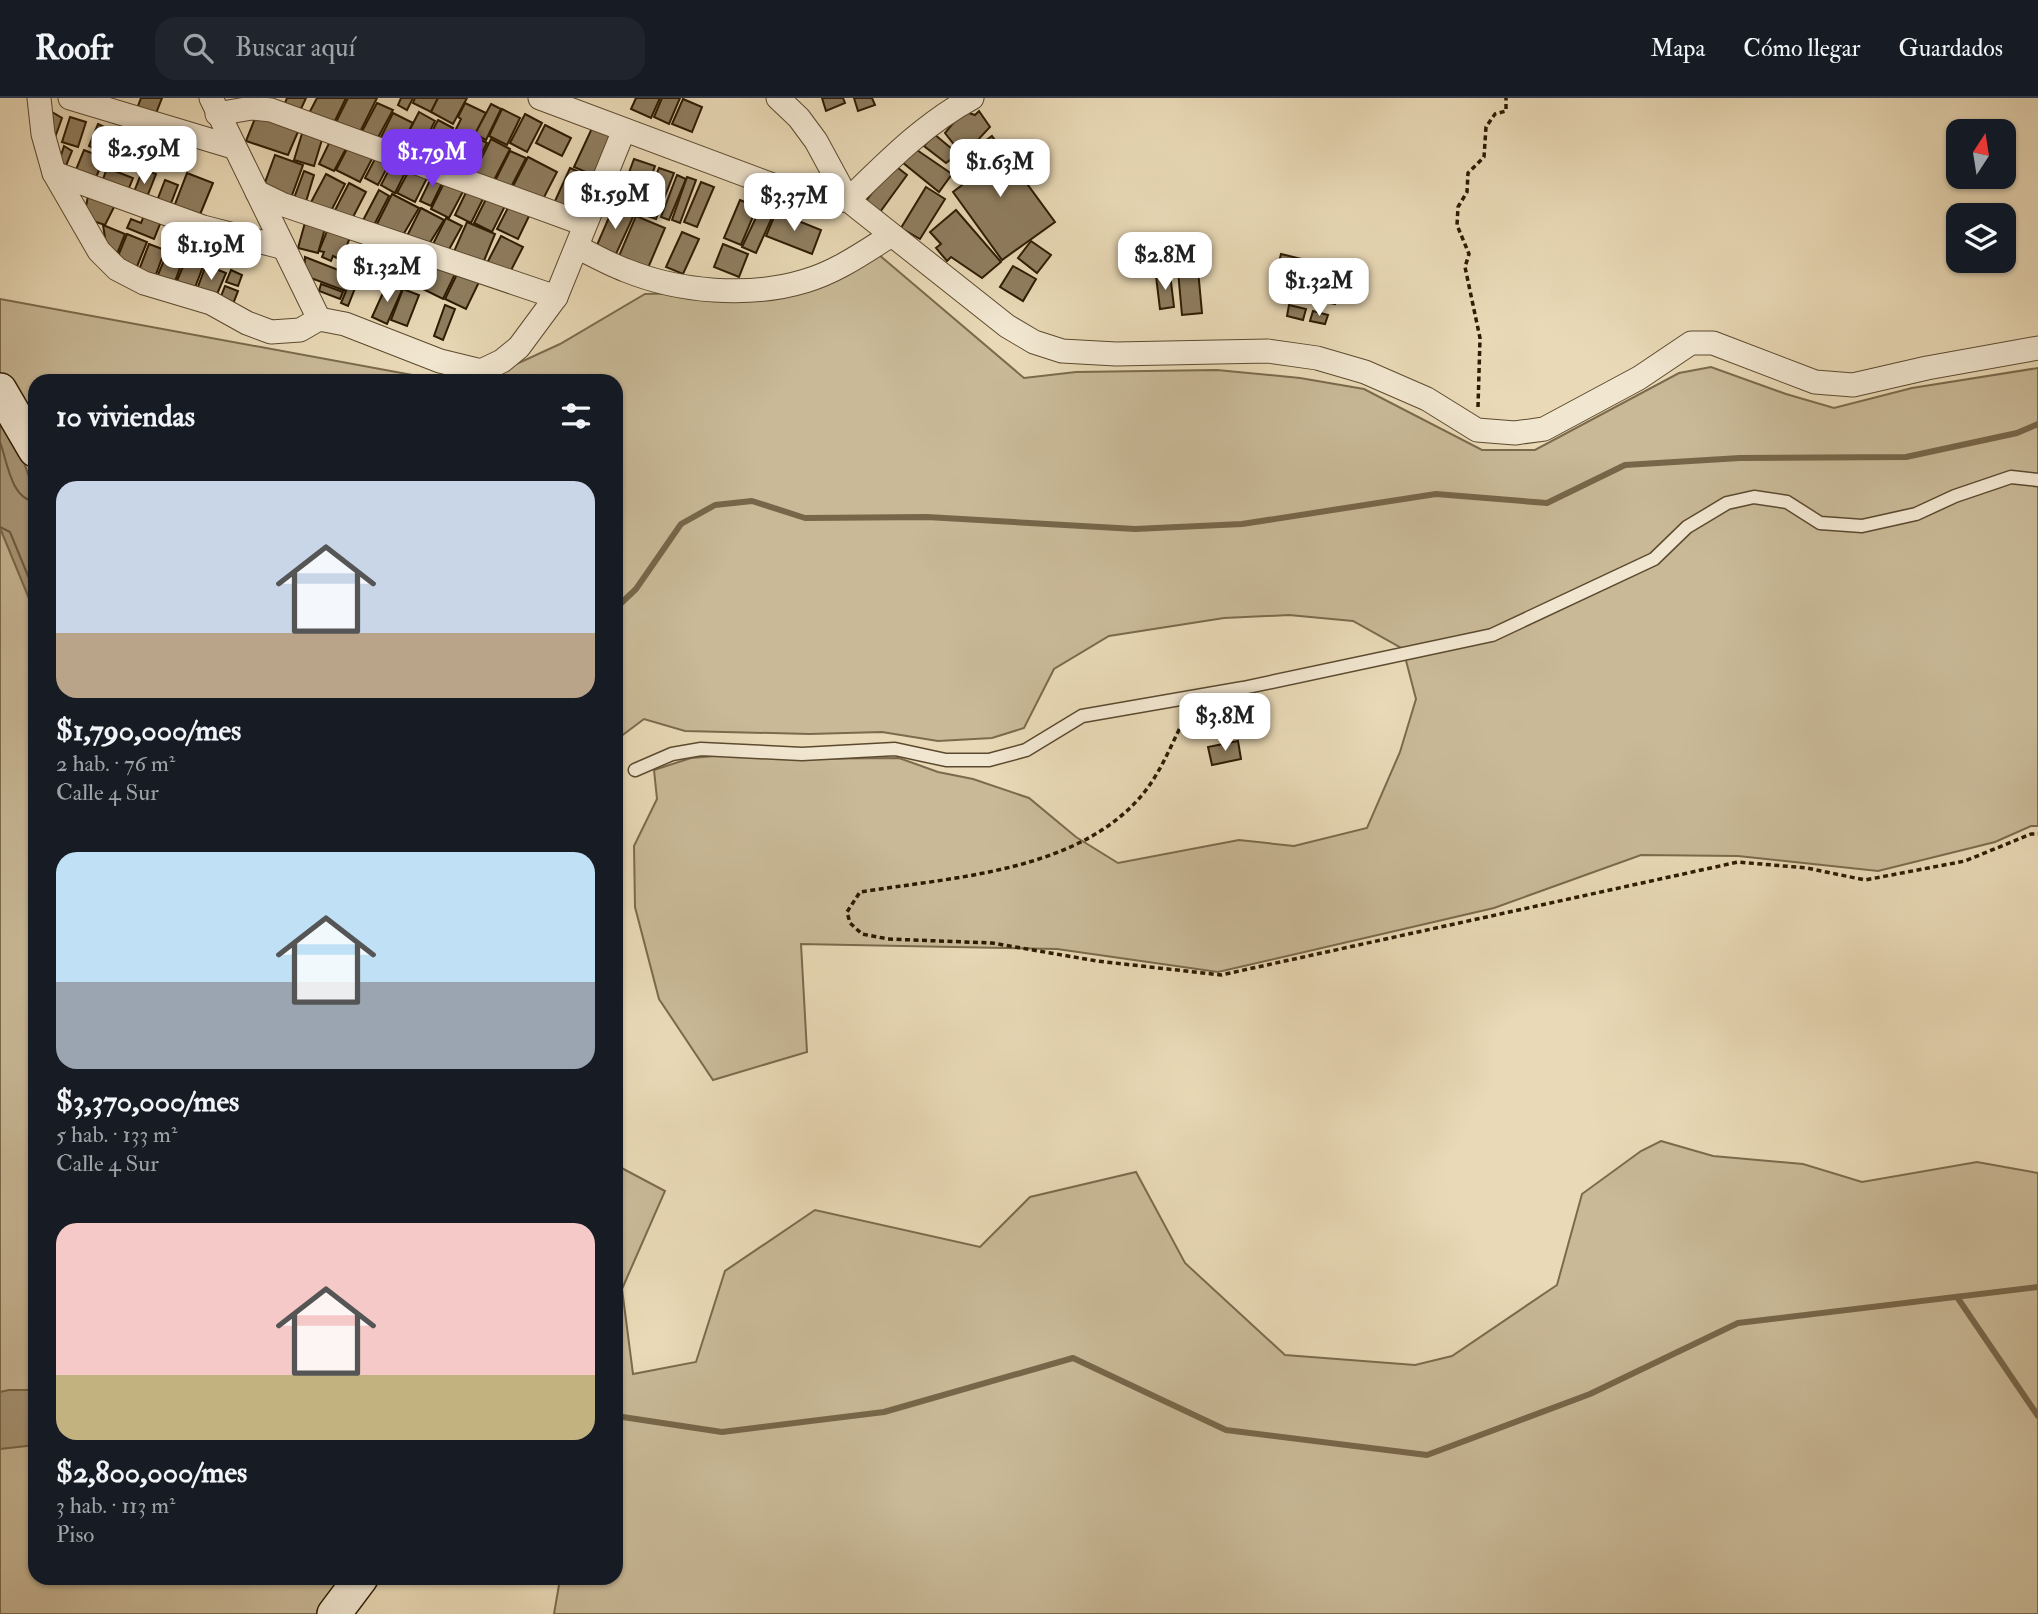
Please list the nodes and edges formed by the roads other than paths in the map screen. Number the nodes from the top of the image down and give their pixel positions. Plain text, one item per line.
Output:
1 (38, 98) edge
2 (70, 98) edge
3 (540, 98) edge
4 (972, 98) edge
5 (784, 99) edge
6 (214, 106) edge
7 (624, 130) junction
8 (233, 147) junction
9 (54, 173) junction
10 (257, 192) junction
11 (848, 200) junction
12 (584, 224) junction
13 (890, 236) junction
14 (281, 247) junction
15 (577, 247) junction
16 (556, 297) junction
17 (319, 320) junction
18 (2038, 348) edge
19 (0, 390) edge
20 (28, 438) edge
21 (2038, 480) edge
22 (635, 770) dead end
23 (356, 1585) edge
24 (334, 1614) edge

1 - 9 street
2 - 8 street
3 - 7 street
4 - 11 street
5 - 11 street
6 - 8 street
6 - 12 street
7 - 11 street
7 - 12 street
8 - 10 street
9 - 14 street
9 - 17 street
10 - 14 street
10 - 16 street
11 - 13 street
12 - 15 street
13 - 15 street
13 - 18 street
14 - 17 street
15 - 16 street
16 - 17 street
19 - 20 main road
21 - 22 lane
23 - 24 main road

